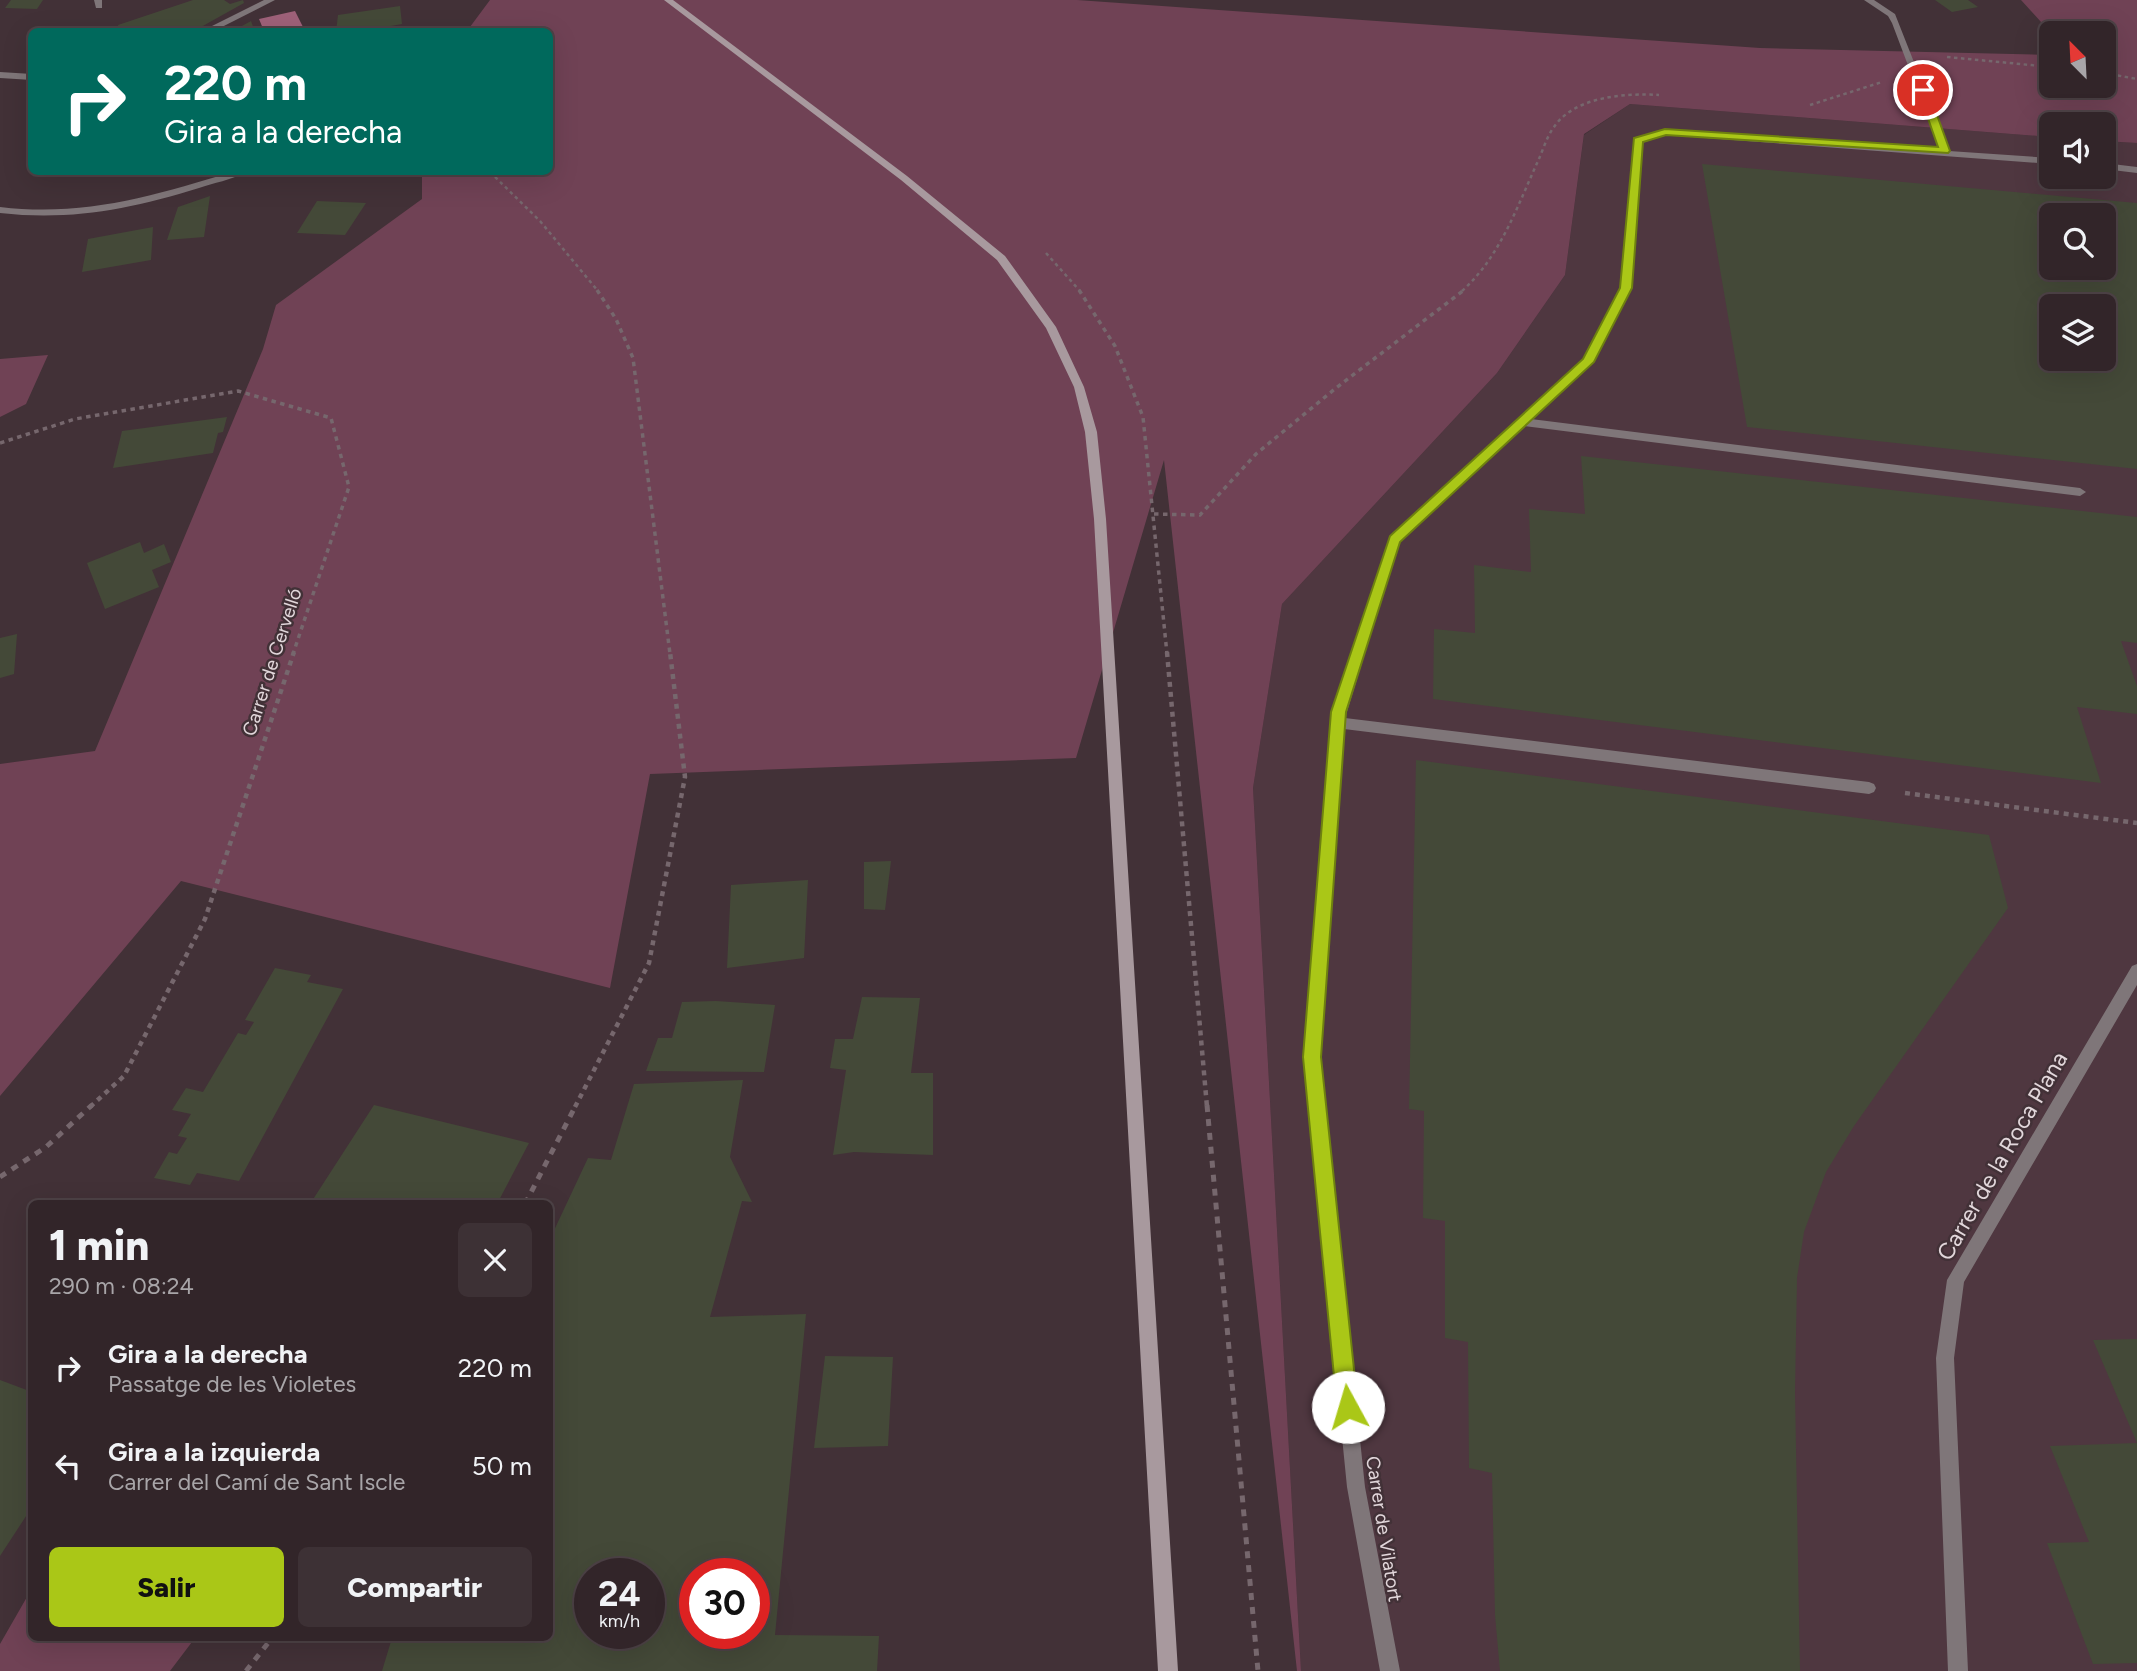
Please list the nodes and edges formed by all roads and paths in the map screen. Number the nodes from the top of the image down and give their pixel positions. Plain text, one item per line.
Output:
1 (271, 0) edge
2 (668, 0) edge
3 (1868, 0) edge
4 (212, 28) edge
5 (1910, 55) junction
6 (2039, 65) edge
7 (1915, 69) junction
8 (0, 75) edge
9 (2116, 75) edge
10 (28, 77) edge
11 (2137, 79) edge
12 (1670, 96) dead end
13 (1803, 105) dead end
14 (1945, 151) junction
15 (2039, 160) edge
16 (2116, 167) edge
17 (2137, 170) edge
18 (230, 175) edge
19 (494, 175) edge
20 (0, 210) edge
21 (1522, 422) junction
22 (0, 443) edge
23 (2080, 492) dead end
24 (1154, 514) dead end
25 (1339, 723) junction
26 (1869, 788) joint
27 (2137, 823) edge
28 (2137, 971) edge
29 (0, 1177) edge
30 (527, 1200) edge
31 (270, 1641) edge
32 (246, 1671) edge
33 (1168, 1671) edge
34 (1390, 1671) edge
35 (1958, 1671) edge

1 - 4 street
2 - 33 main road
3 - 5 street
5 - 6 path
5 - 7 street
7 - 13 path
7 - 14 street
8 - 10 street
9 - 11 path
12 - 24 path
14 - 15 street
14 - 21 street, Carrer de Vilatort
16 - 17 street
18 - 20 street
19 - 30 path
21 - 23 street
21 - 25 street, Carrer de Vilatort
22 - 29 path, Carrer de Cervelló
25 - 26 street
25 - 34 street, Carrer de Vilatort
26 - 27 path
28 - 35 street, Carrer de la Roca Plana
31 - 32 path

